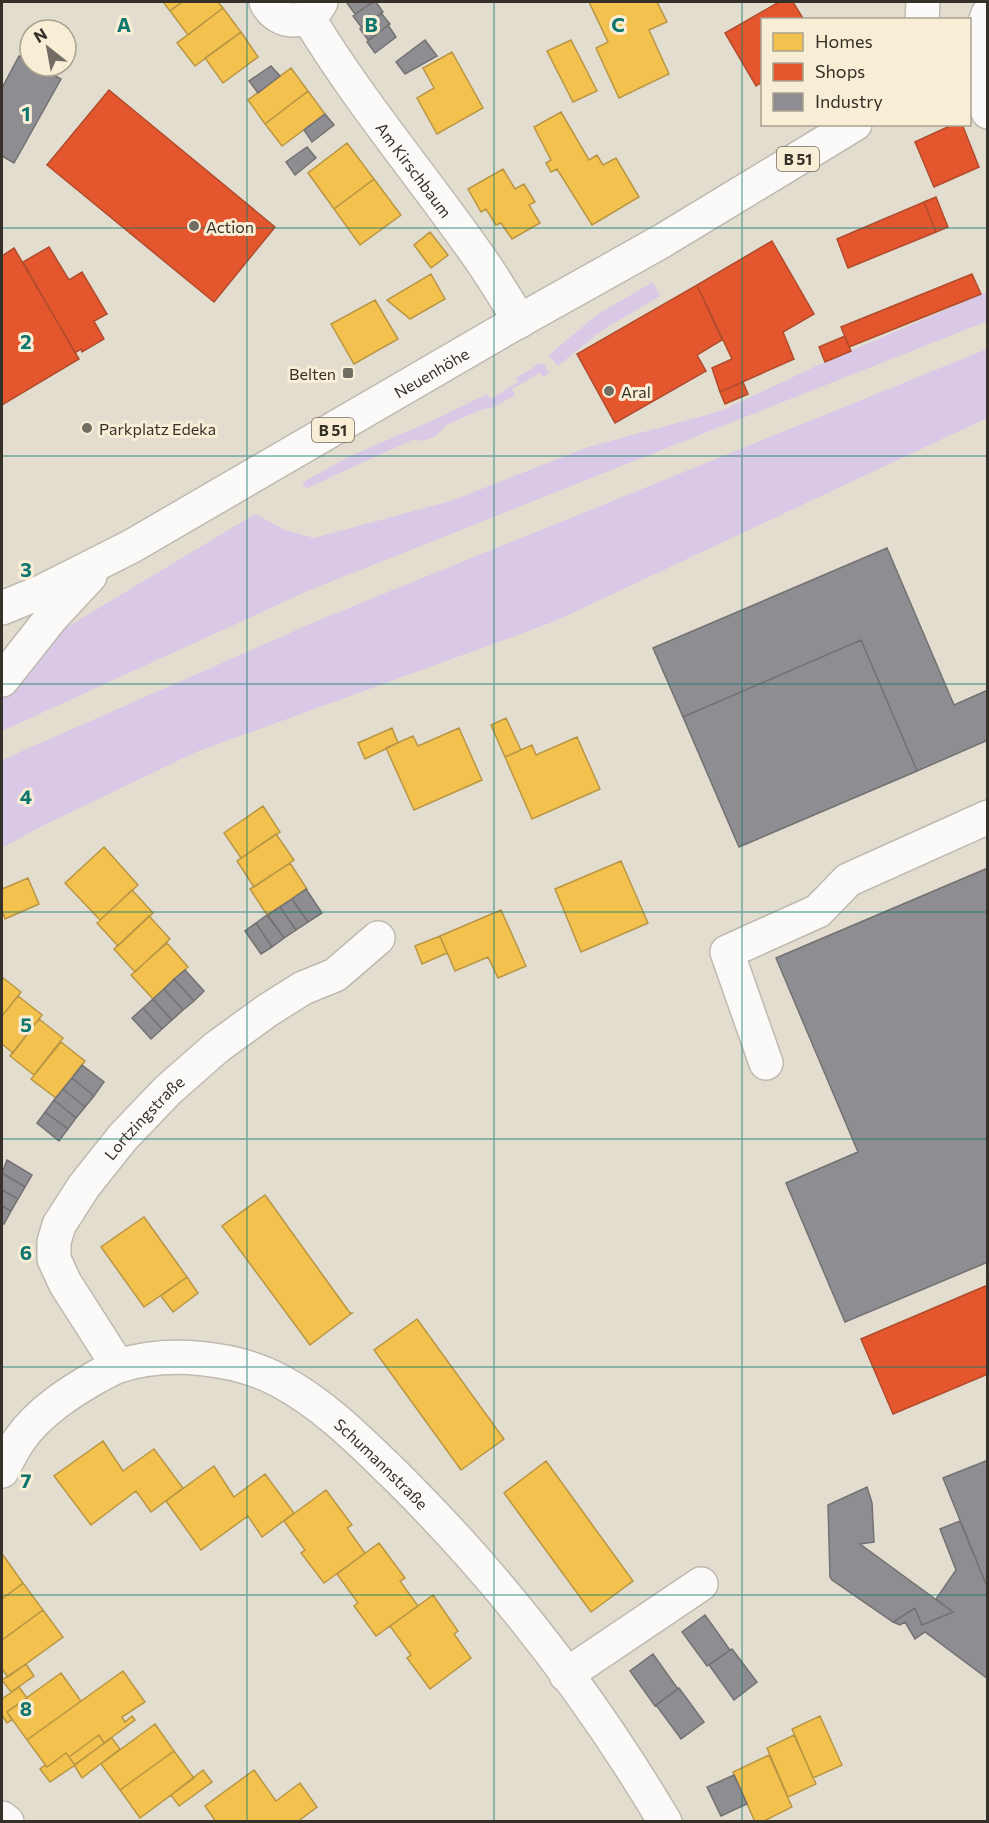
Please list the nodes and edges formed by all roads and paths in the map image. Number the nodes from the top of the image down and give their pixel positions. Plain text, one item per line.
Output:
1 (266, 2) edge
2 (923, 2) edge
3 (315, 9) edge
4 (987, 14) edge
5 (922, 18) edge
6 (987, 61) edge
7 (971, 62) edge
8 (971, 67) edge
9 (971, 73) edge
10 (987, 112) edge
11 (852, 126) edge
12 (520, 321) junction
13 (105, 560) junction
14 (2, 608) edge
15 (2, 680) edge
16 (987, 817) edge
17 (378, 938) dead end
18 (766, 1064) dead end
19 (118, 1366) junction
20 (2, 1471) edge
21 (701, 1584) dead end
22 (566, 1675) junction
23 (2, 1818) edge
24 (7, 1821) edge
25 (666, 1821) edge

1 - 3 street, Am Kirschbaum
2 - 5 street
3 - 12 street, Am Kirschbaum
4 - 7 street
6 - 8 street
9 - 10 street
11 - 12 street, Neuenhöhe / B 51
12 - 13 street, Neuenhöhe / B 51
13 - 14 street, Neuenhöhe / B 51
13 - 15 street
16 - 18 street
17 - 19 street, Lortzingstraße
19 - 20 street, Schumannstraße
19 - 22 street, Schumannstraße
21 - 22 street
22 - 25 street, Schumannstraße
23 - 24 street

